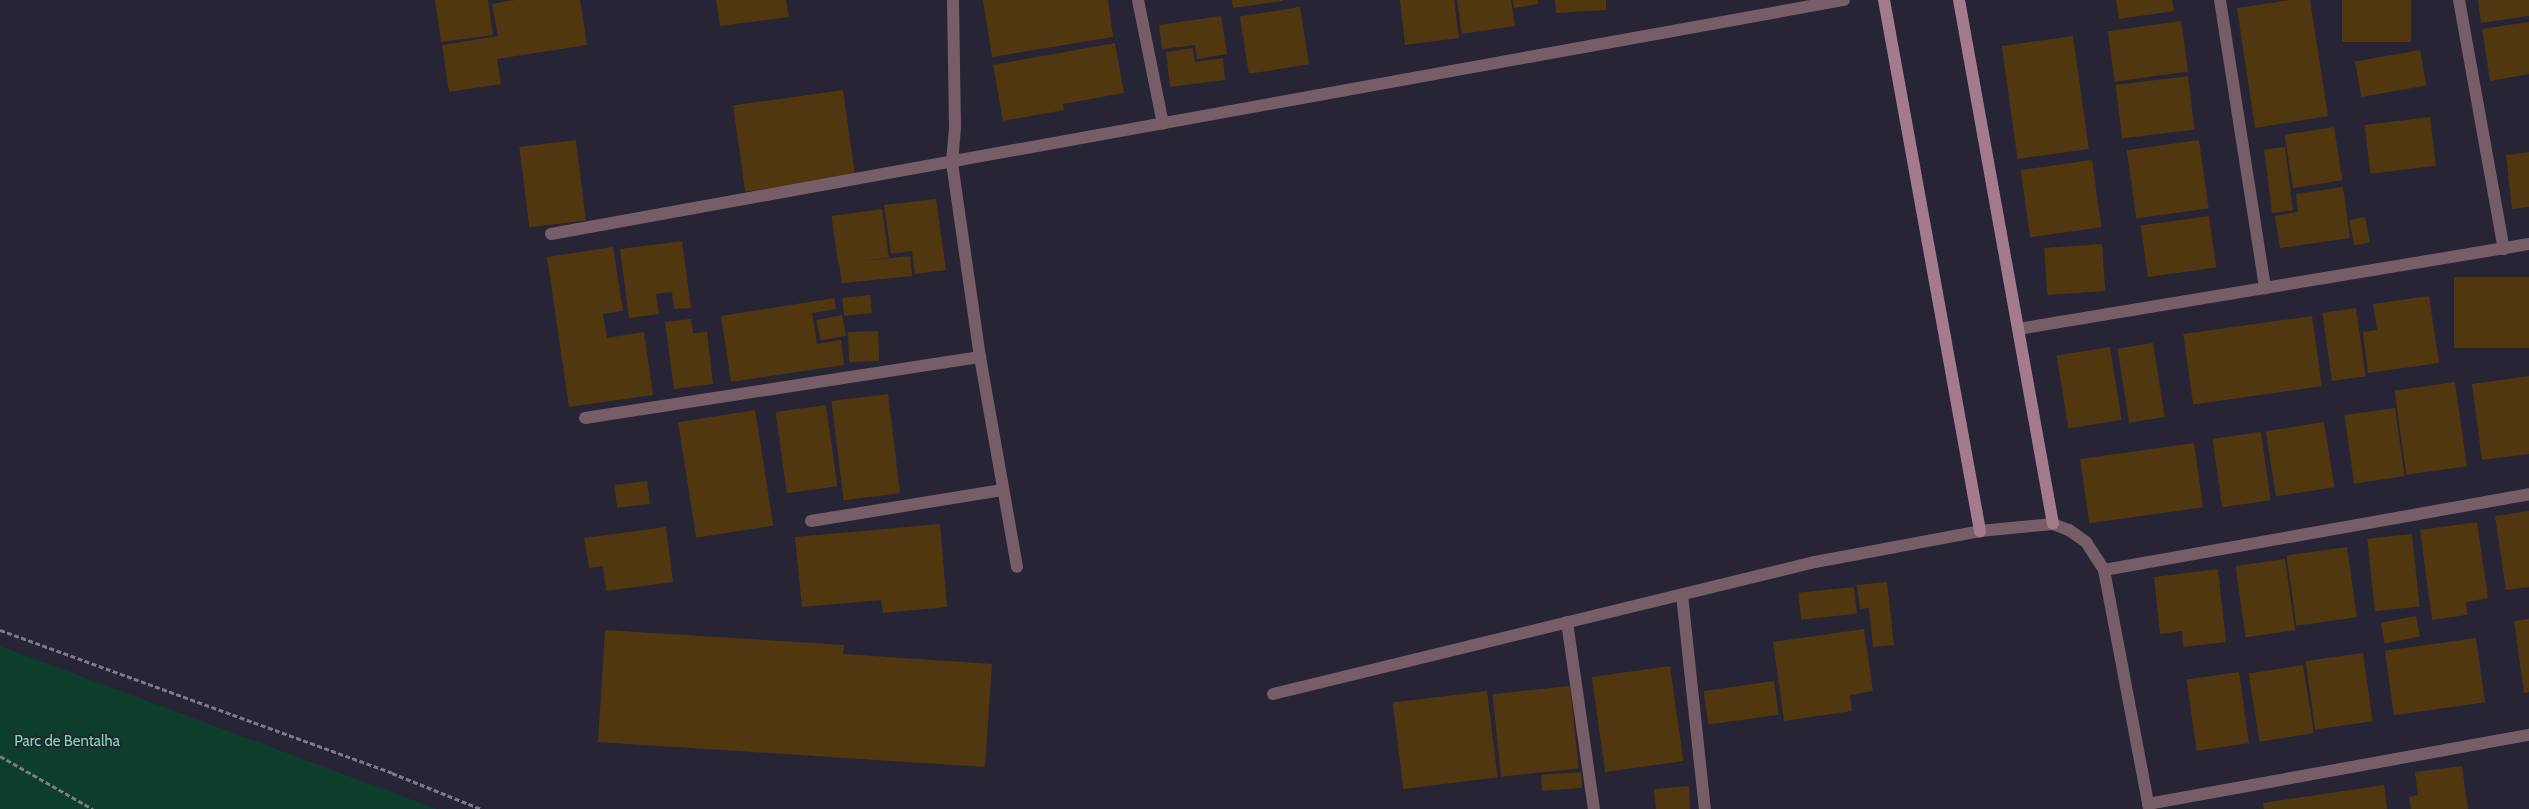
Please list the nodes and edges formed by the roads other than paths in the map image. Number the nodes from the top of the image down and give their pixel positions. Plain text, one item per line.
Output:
1 (953, 0) edge
2 (1138, 0) edge
3 (1844, 0) edge
4 (1884, 0) edge
5 (1959, 0) edge
6 (2220, 0) edge
7 (2459, 0) edge
8 (1163, 124) junction
9 (952, 163) junction
10 (550, 234) dead end
11 (2529, 244) edge
12 (2504, 249) junction
13 (2265, 290) junction
14 (2018, 329) junction
15 (980, 357) junction
16 (585, 418) dead end
17 (1003, 490) junction
18 (2529, 494) edge
19 (811, 520) dead end
20 (2053, 524) junction
21 (1980, 531) junction
22 (1017, 567) dead end
23 (2104, 570) junction
24 (1682, 595) junction
25 (1568, 622) junction
26 (1273, 694) dead end
27 (2529, 736) edge
28 (2148, 806) edge
29 (1594, 809) edge
30 (1704, 809) edge

1 - 9 street
2 - 8 street
3 - 8 street
4 - 21 street
5 - 14 street
6 - 13 street
7 - 12 street
8 - 9 street
9 - 10 street
9 - 15 street
11 - 12 street
12 - 13 street
13 - 14 street
14 - 20 street
15 - 16 street
15 - 17 street
17 - 19 street
17 - 22 street
18 - 23 street
20 - 21 street
20 - 23 street
21 - 24 street
23 - 28 street
24 - 25 street
24 - 30 street
25 - 26 street
25 - 29 street
27 - 28 street

